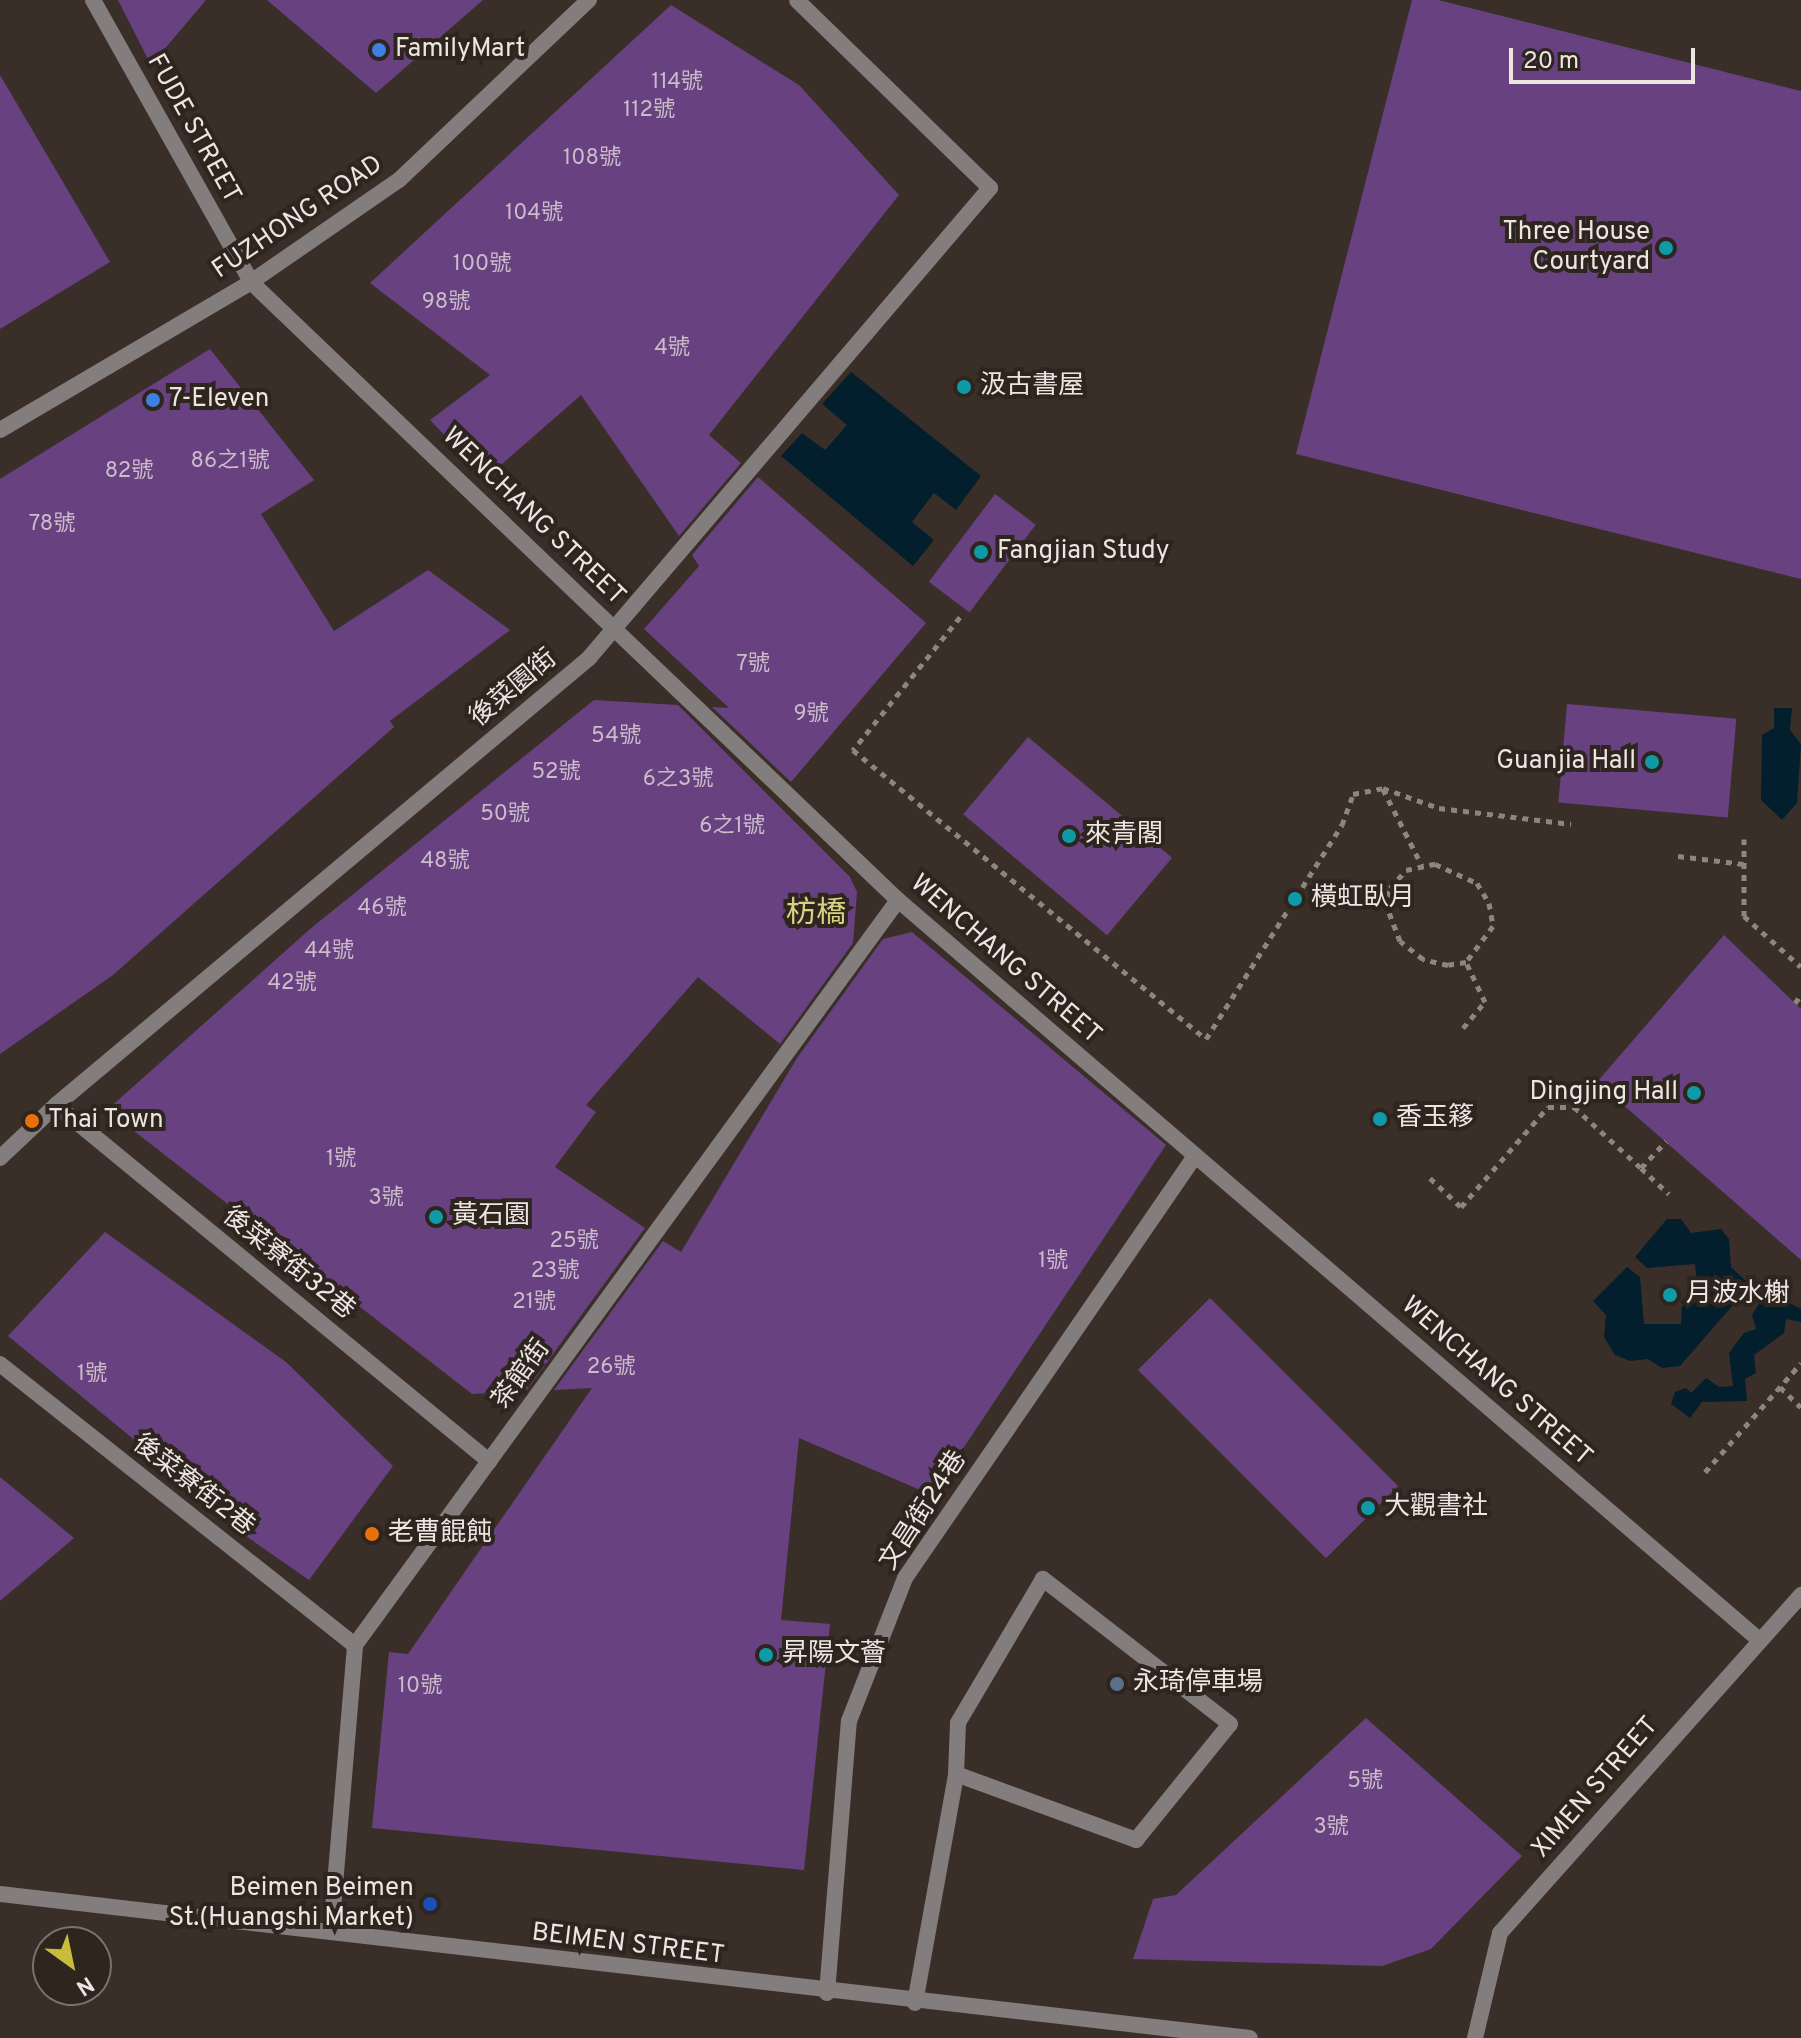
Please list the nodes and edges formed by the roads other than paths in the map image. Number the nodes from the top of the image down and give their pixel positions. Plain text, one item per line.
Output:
1 (93, 0) edge
2 (589, 0) edge
3 (797, 0) edge
4 (251, 282) junction
5 (0, 430) edge
6 (613, 627) junction
7 (898, 900) junction
8 (56, 1105) junction
9 (1195, 1156) junction
10 (0, 1158) edge
11 (0, 1364) edge
12 (489, 1461) junction
13 (1801, 1595) edge
14 (1758, 1639) junction
15 (355, 1645) junction
16 (956, 1774) junction
17 (0, 1894) edge
18 (331, 1932) junction
19 (827, 1993) junction
20 (915, 2003) junction
21 (1250, 2038) edge
22 (1475, 2038) edge

1 - 4 street, FUDE STREET
2 - 4 street, FUZHONG ROAD
3 - 6 street, 後菜園街
4 - 5 street, FUZHONG ROAD
4 - 6 street, WENCHANG STREET
6 - 7 street, WENCHANG STREET
6 - 8 street, 後菜園街
7 - 9 street, WENCHANG STREET
7 - 12 street, 茶館街
8 - 10 street, 後菜園街
8 - 12 street, 後菜寮街32巷
9 - 14 street, WENCHANG STREET
9 - 19 street, 文昌街24巷
11 - 15 street, 後菜寮街2巷
12 - 15 street, 茶館街
13 - 14 street, XIMEN STREET
14 - 22 street, XIMEN STREET
15 - 18 street
16 - 16 street
16 - 20 street
17 - 18 street, BEIMEN STREET
18 - 19 street, BEIMEN STREET
19 - 20 street, BEIMEN STREET
20 - 21 street, BEIMEN STREET

